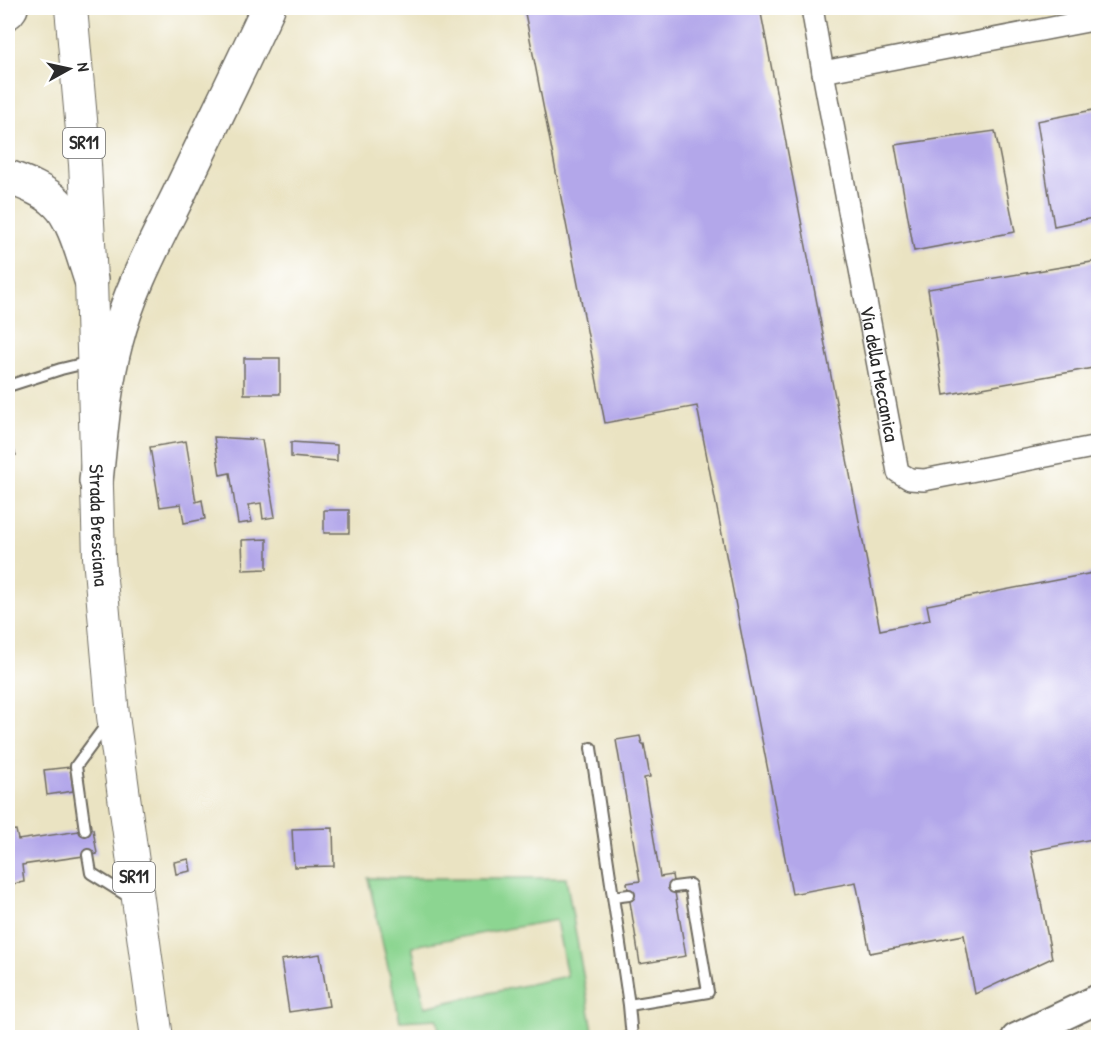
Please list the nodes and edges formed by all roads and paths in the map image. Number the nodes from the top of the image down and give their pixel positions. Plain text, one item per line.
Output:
1 (11, 8) edge
2 (71, 8) edge
3 (268, 8) edge
4 (812, 8) edge
5 (8, 12) edge
6 (1098, 19) edge
7 (823, 72) junction
8 (8, 177) edge
9 (91, 280) junction
10 (93, 361) junction
11 (8, 386) edge
12 (1098, 446) edge
13 (96, 481) junction
14 (113, 716) junction
15 (591, 748) dead end
16 (85, 830) dead end
17 (88, 855) dead end
18 (674, 887) dead end
19 (629, 895) dead end
20 (613, 897) junction
21 (138, 902) junction
22 (1098, 999) edge
23 (629, 1005) junction
24 (157, 1038) edge
25 (632, 1038) edge
26 (1016, 1038) edge

1 - 5 highway
2 - 9 main road, Strada Bresciana / SR11
3 - 13 highway
4 - 7 street, Via della Meccanica
6 - 7 street
7 - 12 street, Via della Meccanica
8 - 9 highway
9 - 10 main road, Strada Bresciana / SR11
10 - 11 lane
10 - 13 main road, Strada Bresciana / SR11
13 - 14 main road, Strada Bresciana / SR11
14 - 16 lane
14 - 21 main road, Strada Bresciana / SR11
15 - 20 lane
17 - 21 lane
18 - 23 lane
19 - 20 lane
20 - 23 lane
21 - 24 main road, Strada Bresciana / SR11
22 - 26 street
23 - 25 lane

